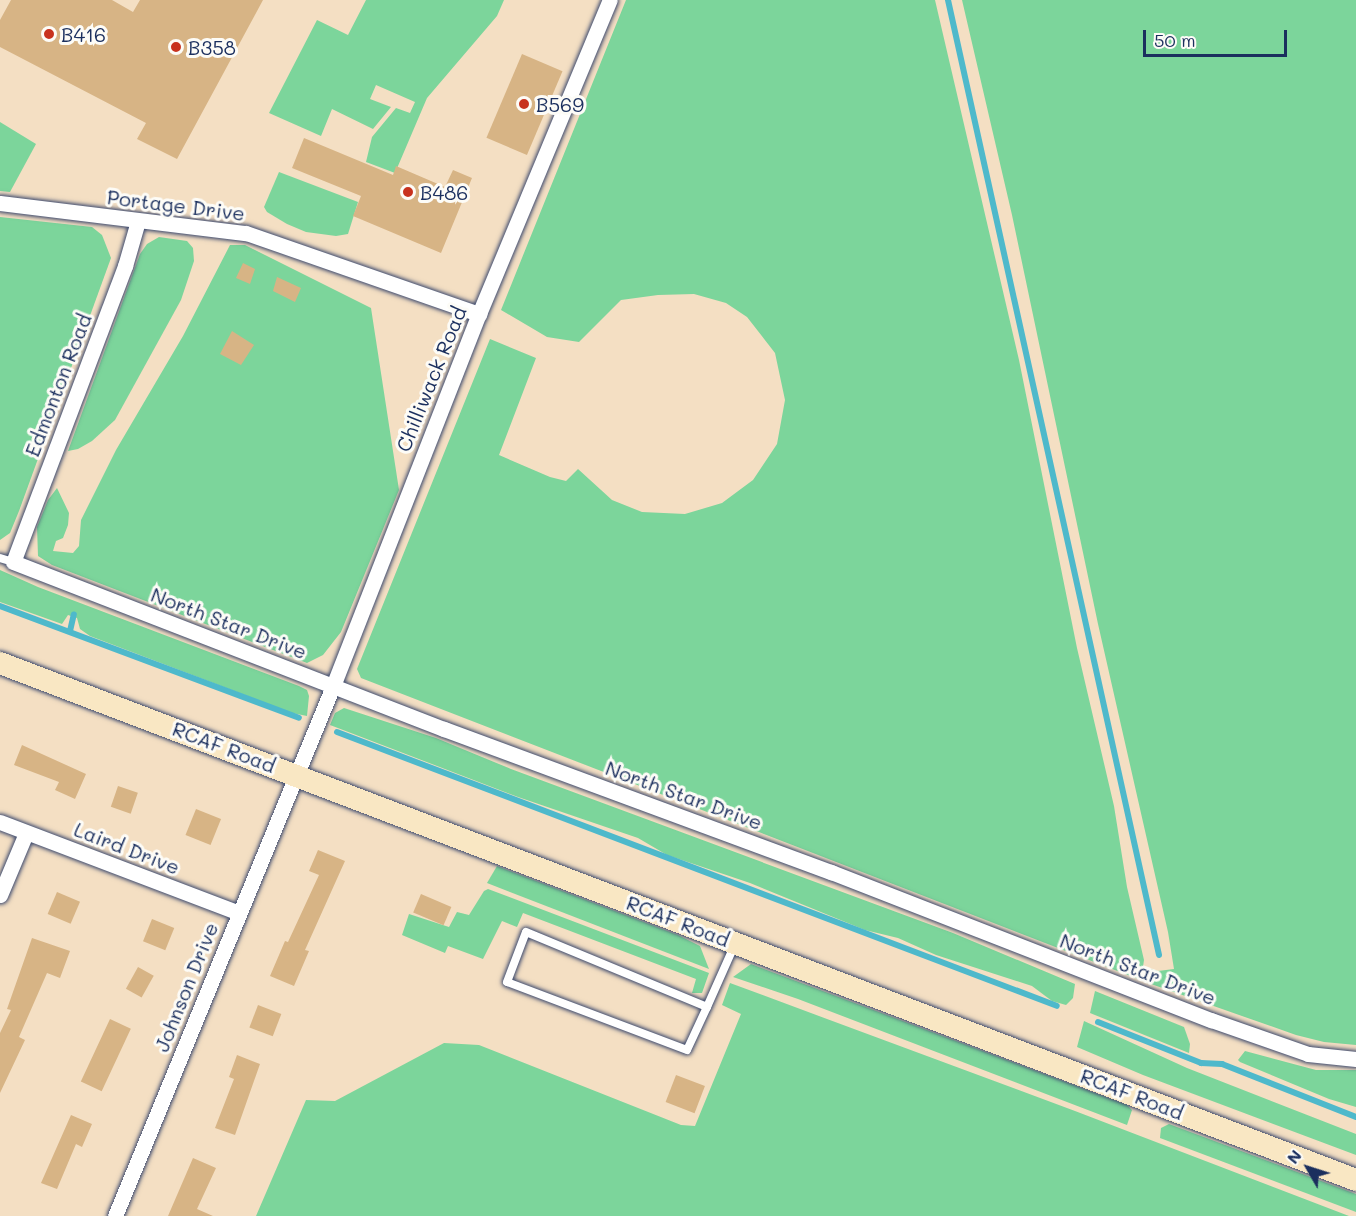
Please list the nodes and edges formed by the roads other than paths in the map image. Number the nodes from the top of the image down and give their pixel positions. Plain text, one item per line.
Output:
1 (610, 0) edge
2 (0, 203) edge
3 (138, 221) junction
4 (479, 314) junction
5 (7, 560) edge
6 (0, 663) edge
7 (333, 686) junction
8 (296, 774) junction
9 (0, 822) edge
10 (26, 833) junction
11 (0, 895) edge
12 (239, 913) junction
13 (735, 943) junction
14 (707, 1007) junction
15 (1356, 1059) edge
16 (1356, 1180) edge
17 (115, 1216) edge

1 - 4 street, Chilliwack Road
2 - 3 street, Portage Drive
3 - 4 street, Portage Drive
3 - 5 street, Edmonton Road
4 - 7 street, Chilliwack Road
5 - 7 street, North Star Drive
6 - 8 main road, RCAF Road
7 - 8 street, Chilliwack Road
7 - 15 street, North Star Drive
8 - 12 street, Johnson Drive
8 - 13 main road, RCAF Road
9 - 10 street, Laird Drive
10 - 11 street
10 - 12 street, Laird Drive
12 - 17 street, Johnson Drive
13 - 14 lane
13 - 16 main road, RCAF Road
14 - 14 lane

